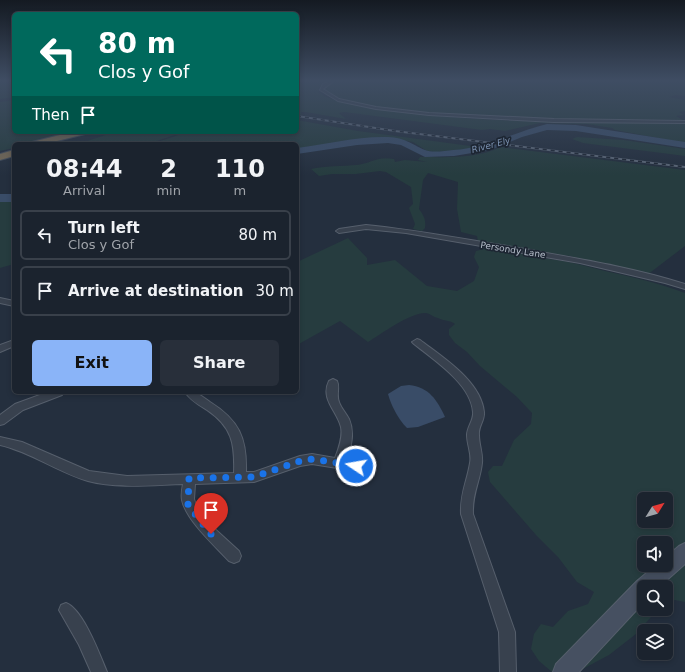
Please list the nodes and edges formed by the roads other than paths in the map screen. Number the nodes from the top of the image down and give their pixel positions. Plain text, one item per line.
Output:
1 (419, 112) edge
2 (685, 122) edge
3 (74, 134) edge
4 (86, 134) edge
5 (43, 142) edge
6 (56, 142) edge
7 (339, 231) dead end
8 (685, 287) edge
9 (0, 300) edge
10 (12, 303) edge
11 (417, 342) dead end
12 (12, 344) edge
13 (0, 349) edge
14 (334, 383) dead end
15 (53, 394) edge
16 (193, 394) edge
17 (0, 421) edge
18 (0, 441) edge
19 (340, 462) junction
20 (356, 466) dead end
21 (189, 478) junction
22 (240, 478) junction
23 (685, 552) edge
24 (234, 556) dead end
25 (652, 580) edge
26 (637, 594) edge
27 (66, 610) dead end
28 (100, 672) edge
29 (508, 672) edge
30 (564, 672) edge

1 - 2 street
3 - 5 highway
4 - 6 highway
7 - 8 street, Persondy Lane
9 - 10 street
11 - 29 street
12 - 13 street
14 - 19 street
15 - 17 street
16 - 22 street
18 - 21 street
19 - 20 street
19 - 22 street
21 - 22 street
21 - 24 street
23 - 25 street
26 - 30 street
27 - 28 street

